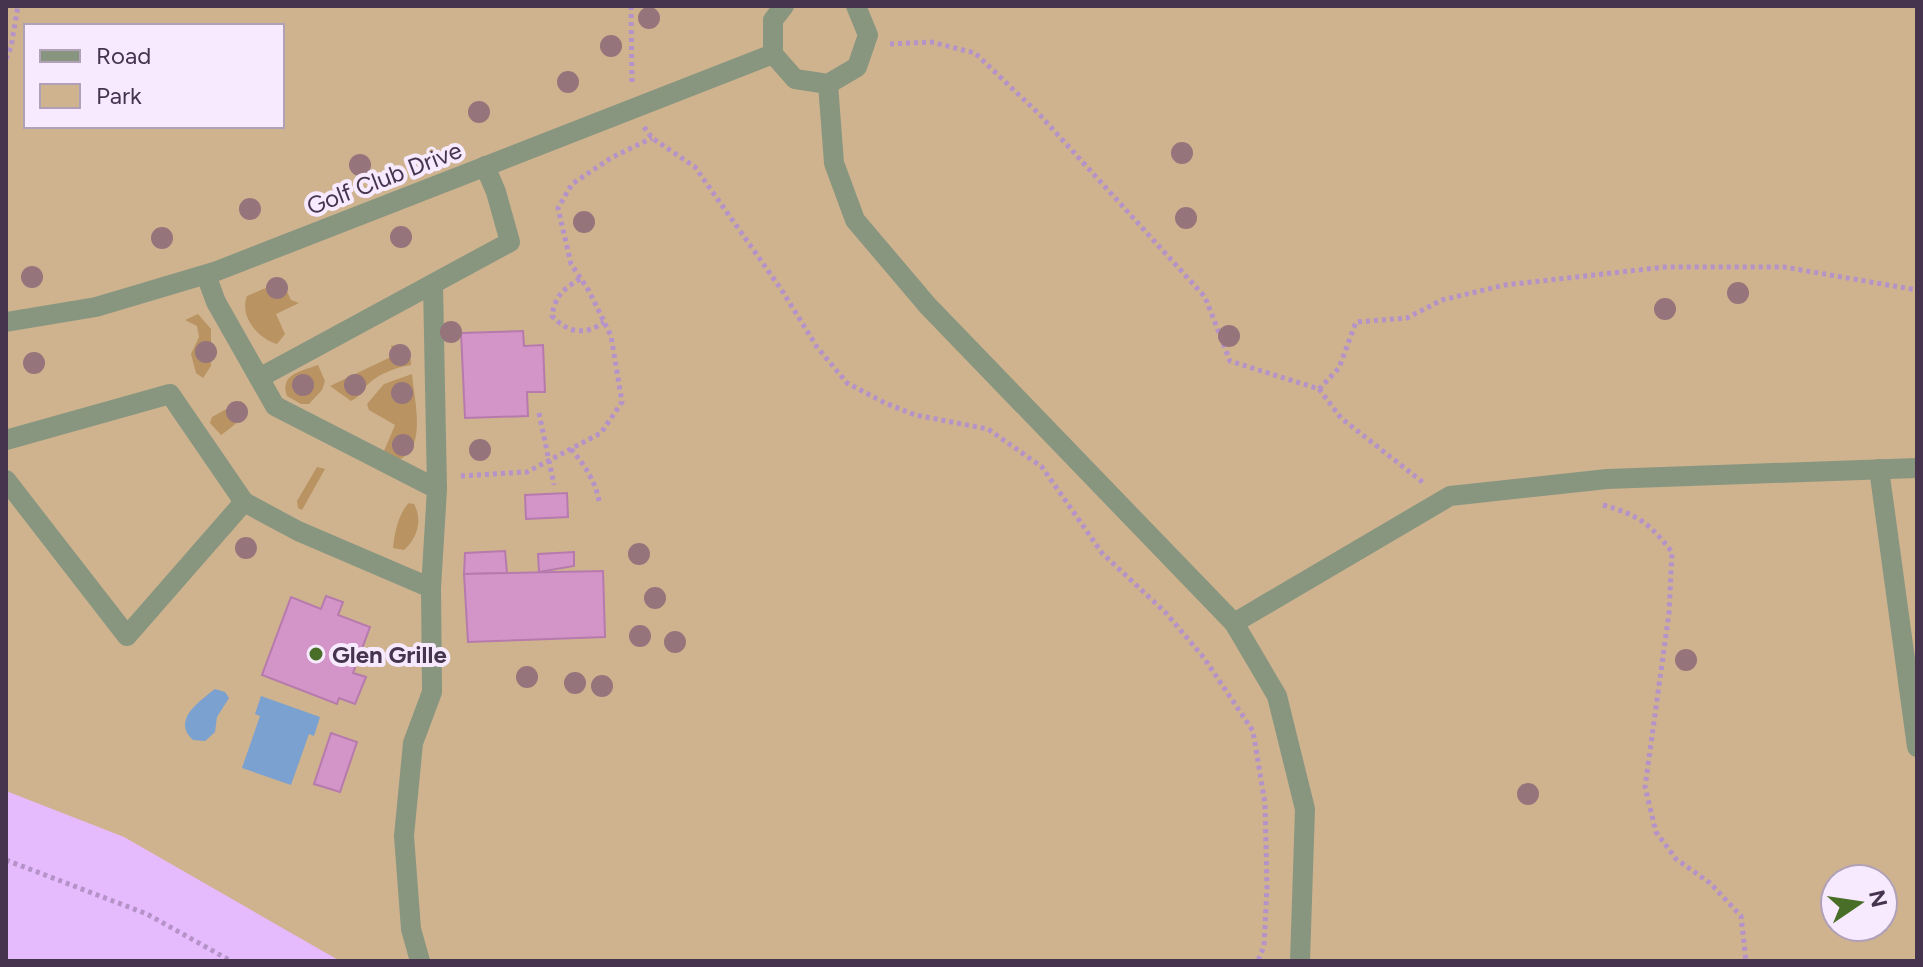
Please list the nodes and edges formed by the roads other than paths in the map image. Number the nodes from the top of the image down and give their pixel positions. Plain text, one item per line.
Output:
1 (784, 6) edge
2 (856, 6) edge
3 (773, 54) junction
4 (828, 84) junction
5 (485, 166) junction
6 (206, 275) junction
7 (433, 284) junction
8 (6, 322) edge
9 (259, 378) junction
10 (6, 440) edge
11 (1917, 468) edge
12 (1879, 469) junction
13 (6, 480) edge
14 (445, 483) junction
15 (244, 502) junction
16 (431, 588) junction
17 (1234, 623) junction
18 (1917, 747) edge
19 (420, 961) edge
20 (1300, 961) edge

1 - 3 street
2 - 4 street
3 - 4 street
3 - 5 street, Golf Club Drive
4 - 17 street
5 - 6 street, Golf Club Drive
5 - 7 street
6 - 8 street, Golf Club Drive
6 - 9 street
7 - 9 street
7 - 14 street
9 - 14 street
10 - 15 street
11 - 12 street
12 - 17 street
12 - 18 street
13 - 15 street
14 - 16 street
15 - 16 street
16 - 19 street
17 - 20 street

